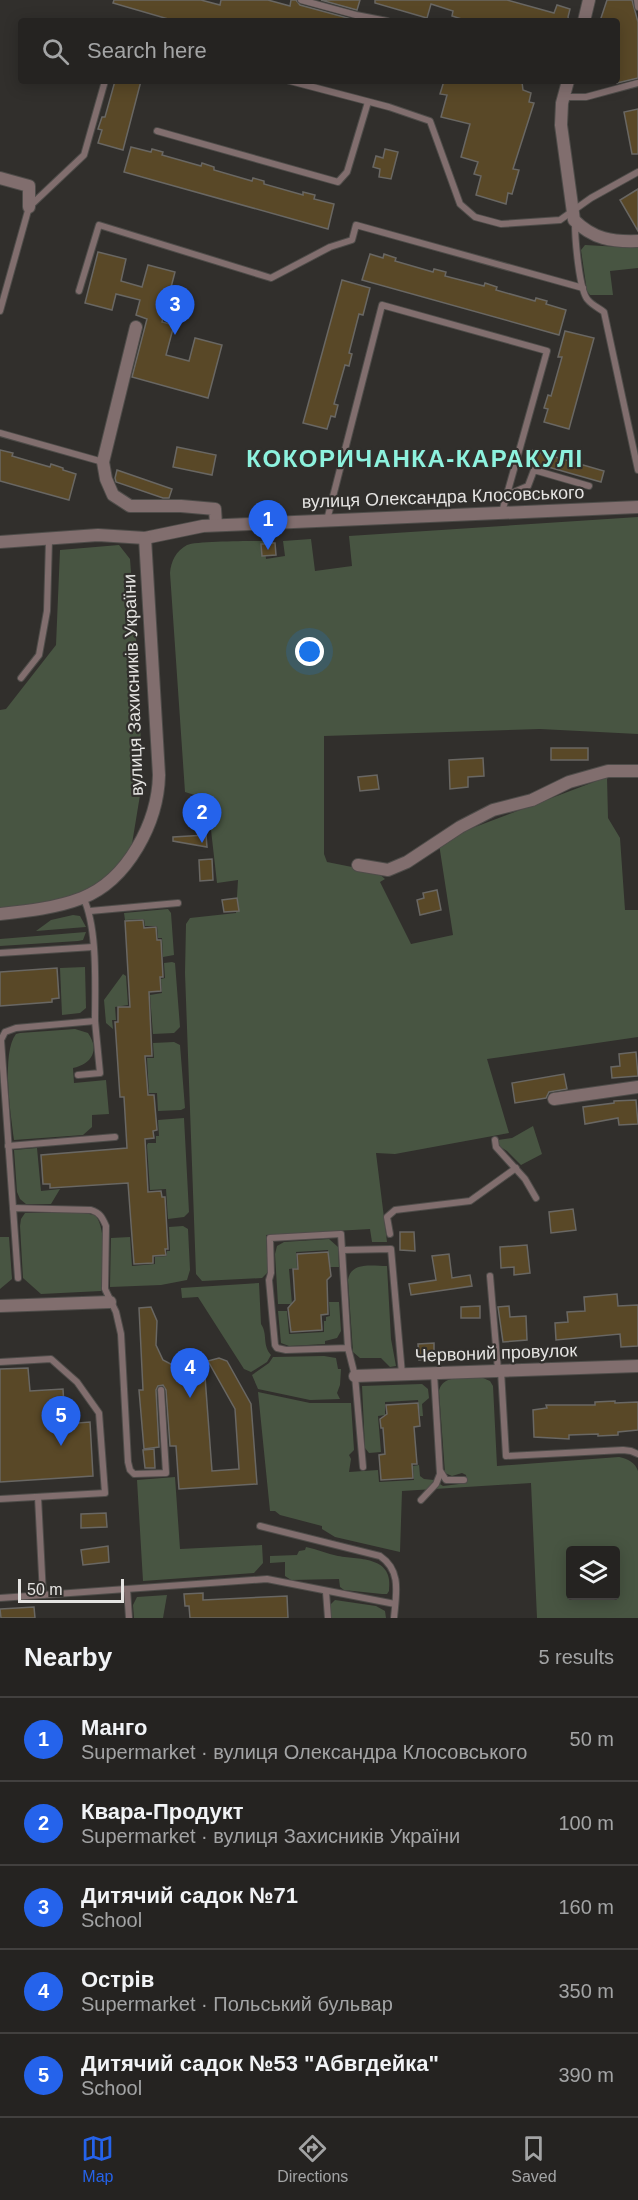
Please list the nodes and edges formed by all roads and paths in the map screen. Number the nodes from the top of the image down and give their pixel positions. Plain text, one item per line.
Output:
1 (301, 0) edge
2 (589, 0) edge
3 (637, 0) edge
4 (638, 7) edge
5 (372, 18) edge
6 (585, 18) edge
7 (638, 83) edge
8 (104, 84) edge
9 (301, 84) edge
10 (567, 84) edge
11 (564, 97) junction
12 (368, 102) junction
13 (157, 132) dead end
14 (638, 172) edge
15 (0, 178) edge
16 (29, 207) junction
17 (573, 216) junction
18 (638, 241) edge
19 (583, 288) junction
20 (79, 291) dead end
21 (0, 312) edge
22 (136, 327) dead end
23 (0, 433) edge
24 (103, 462) junction
25 (638, 470) edge
26 (588, 486) dead end
27 (507, 495) junction
28 (638, 507) edge
29 (501, 513) junction
30 (327, 520) junction
31 (216, 525) junction
32 (145, 538) junction
33 (49, 540) junction
34 (0, 542) edge
35 (21, 678) dead end
36 (638, 771) edge
37 (358, 865) dead end
38 (83, 897) junction
39 (178, 903) dead end
40 (90, 910) junction
41 (0, 914) edge
42 (93, 947) junction
43 (0, 953) edge
44 (96, 1021) junction
45 (78, 1075) dead end
46 (638, 1088) edge
47 (554, 1099) dead end
48 (115, 1137) dead end
49 (495, 1140) dead end
50 (8, 1146) junction
51 (516, 1168) junction
52 (536, 1198) dead end
53 (13, 1208) junction
54 (390, 1234) dead end
55 (343, 1250) junction
56 (490, 1276) dead end
57 (18, 1278) dead end
58 (110, 1302) junction
59 (0, 1306) edge
60 (348, 1348) junction
61 (0, 1362) edge
62 (638, 1366) edge
63 (499, 1371) junction
64 (434, 1373) junction
65 (402, 1374) junction
66 (355, 1376) junction
67 (161, 1390) dead end
68 (638, 1454) edge
69 (363, 1467) dead end
70 (441, 1469) junction
71 (464, 1479) dead end
72 (38, 1497) junction
73 (0, 1499) edge
74 (422, 1500) dead end
75 (260, 1526) dead end
76 (128, 1589) junction
77 (326, 1592) junction
78 (43, 1595) junction
79 (0, 1598) edge
80 (395, 1604) junction
81 (129, 1618) edge
82 (328, 1618) edge
83 (394, 1618) edge

1 - 5 lane
2 - 6 street
3 - 4 lane
7 - 11 lane
8 - 16 lane
9 - 12 lane
10 - 11 street
11 - 17 street
12 - 13 lane
12 - 17 lane
14 - 17 lane
15 - 16 street
16 - 21 lane
17 - 18 street
17 - 19 lane
19 - 20 lane
19 - 25 lane
22 - 24 street
23 - 24 lane
24 - 31 street
26 - 27 lane
27 - 29 lane
27 - 30 lane
28 - 29 street, вулиця Олександра Клосовського
29 - 30 street, вулиця Олександра Клосовського
30 - 31 street, вулиця Олександра Клосовського
31 - 32 street, вулиця Олександра Клосовського
32 - 33 street, вулиця Олександра Клосовського
32 - 38 street, вулиця Захисників України
33 - 34 street, вулиця Олександра Клосовського
33 - 35 lane
36 - 37 street
38 - 40 lane
38 - 41 street, вулиця Захисників України
39 - 40 lane
40 - 42 lane
42 - 43 lane
42 - 44 lane
44 - 45 lane
44 - 50 lane
46 - 47 street
48 - 50 lane
49 - 51 lane
50 - 53 lane
51 - 52 lane
51 - 54 lane
53 - 57 lane
53 - 58 lane
55 - 60 lane
55 - 60 lane
55 - 65 lane
56 - 63 lane
58 - 59 street
58 - 67 lane
60 - 66 lane
61 - 72 lane
62 - 63 street, Червоний провулок
63 - 64 street, Червоний провулок
63 - 68 lane
64 - 65 street, Червоний провулок
64 - 70 lane
65 - 66 street, Червоний провулок
66 - 69 lane
70 - 71 lane
70 - 74 lane
72 - 73 lane
72 - 78 lane
75 - 80 lane
76 - 77 lane
76 - 78 lane
76 - 81 lane
77 - 80 lane
77 - 82 lane
78 - 79 lane
80 - 83 lane

